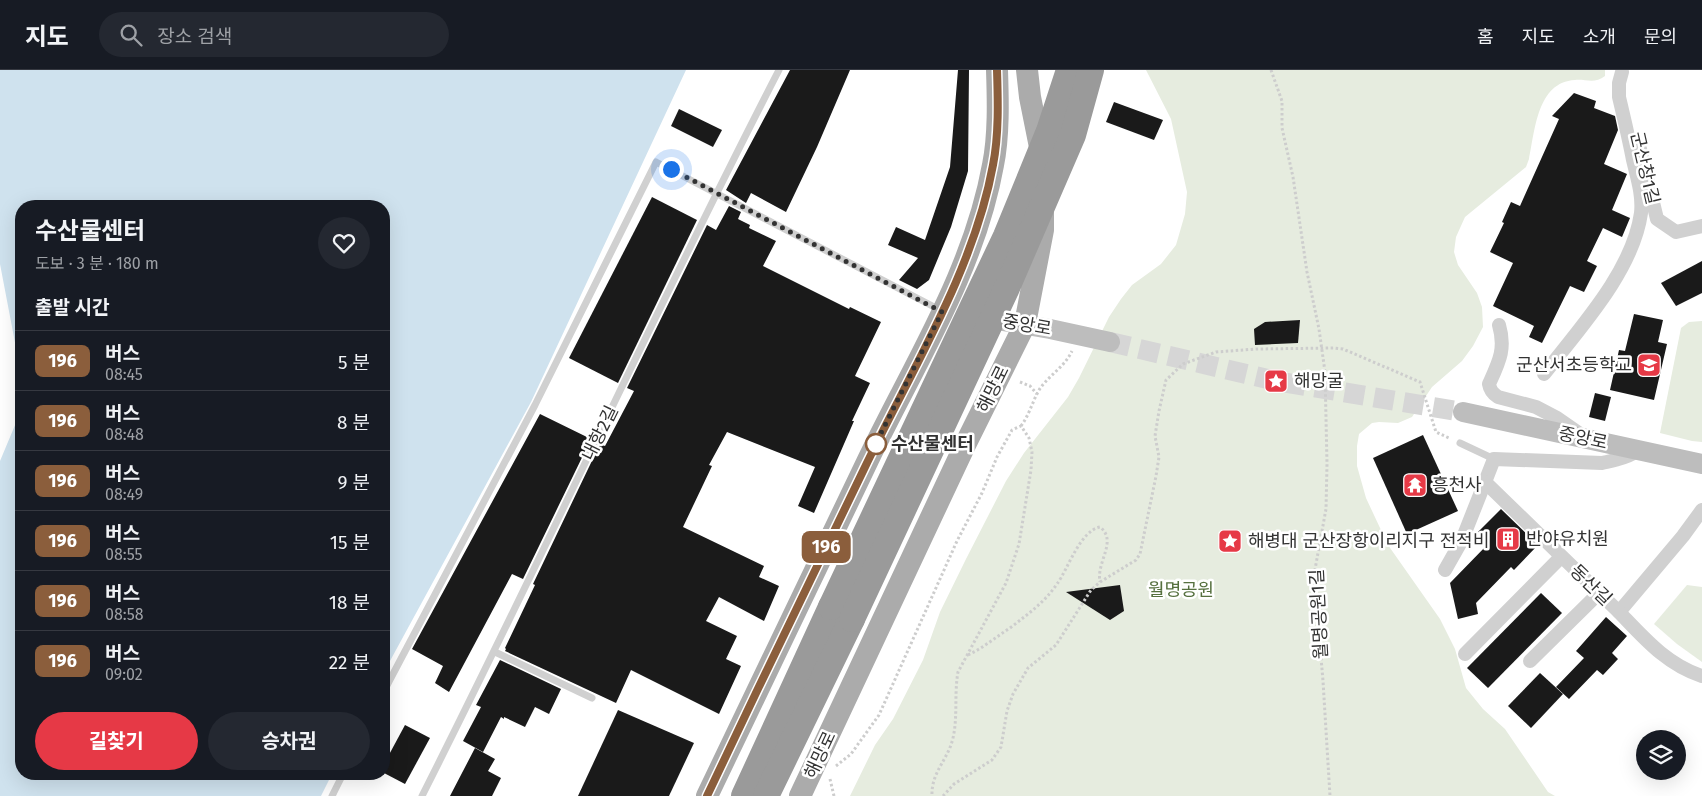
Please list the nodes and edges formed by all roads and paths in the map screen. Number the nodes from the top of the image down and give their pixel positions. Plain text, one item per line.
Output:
1 (779, 70) edge
2 (997, 70) edge
3 (1027, 70) edge
4 (1069, 70) edge
5 (1091, 70) edge
6 (1272, 70) edge
7 (1622, 71) edge
8 (716, 192) junction
9 (1702, 226) edge
10 (942, 312) junction
11 (1024, 324) junction
12 (1499, 325) dead end
13 (1076, 334) junction
14 (1110, 342) tunnel mouth
15 (1322, 348) junction
16 (1544, 374) dead end
17 (1020, 382) dead end
18 (1037, 394) junction
19 (896, 403) junction
20 (1463, 412) tunnel mouth
21 (1021, 426) junction
22 (1587, 439) junction
23 (1460, 444) joint
24 (965, 445) junction
25 (1639, 450) junction
26 (1494, 459) junction
27 (1702, 464) edge
28 (1485, 482) junction
29 (1702, 510) edge
30 (1561, 556) junction
31 (1445, 570) dead end
32 (1100, 582) junction
33 (1599, 593) junction
34 (1619, 612) junction
35 (842, 613) junction
36 (495, 652) junction
37 (1465, 654) dead end
38 (968, 655) junction
39 (1530, 661) dead end
40 (1702, 676) edge
41 (390, 680) edge
42 (592, 698) dead end
43 (340, 780) edge
44 (332, 796) edge
45 (422, 796) edge
46 (707, 796) edge
47 (744, 796) edge
48 (766, 796) edge
49 (800, 796) edge
50 (834, 796) edge
51 (932, 796) edge
52 (943, 796) edge
53 (1330, 796) edge

1 - 8 lane, 내항2길
2 - 10 main road
3 - 11 main road, 해망로
4 - 35 highway, bridge
5 - 35 highway, bridge
6 - 15 path, 월명공원1길
7 - 9 street, 군산창1길
7 - 16 street
8 - 10 lane
8 - 36 lane, 내항2길
8 - 41 lane
10 - 11 street, 중앙로
10 - 19 main road
11 - 13 street, 중앙로
11 - 24 main road, 해망로
12 - 22 street
13 - 14 street, 중앙로
13 - 18 path
15 - 23 path
15 - 32 path
15 - 53 path, 월명공원1길
17 - 18 path
18 - 21 path
19 - 24 main road
19 - 46 main road
20 - 22 street, 중앙로
21 - 38 path
21 - 50 path
22 - 25 street, 중앙로
23 - 26 lane
24 - 49 main road, 해망로
25 - 26 street
25 - 27 street, 중앙로
26 - 28 street
28 - 30 street, 동산길
28 - 31 street
29 - 34 street, 동산길
30 - 33 street, 동산길
30 - 37 street
32 - 38 path
32 - 52 path
33 - 34 street, 동산길
33 - 39 street
34 - 40 street
35 - 47 highway
35 - 48 highway
36 - 42 lane
36 - 45 lane, 내항2길
38 - 51 path
43 - 44 lane

